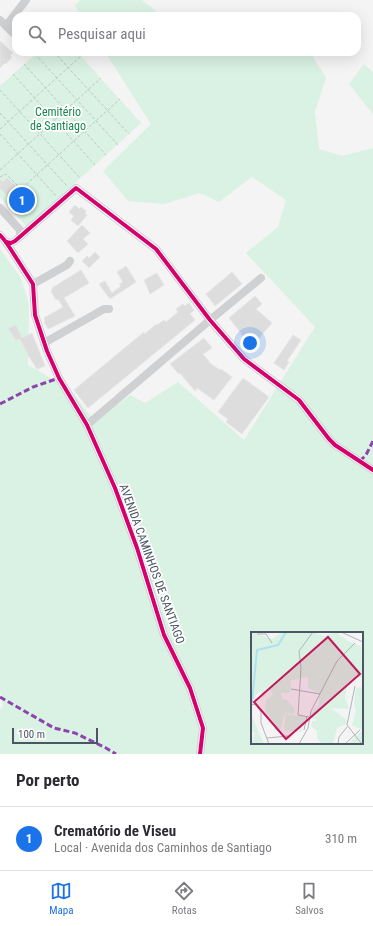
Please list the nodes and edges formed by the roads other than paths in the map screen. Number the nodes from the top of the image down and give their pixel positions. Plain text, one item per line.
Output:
1 (26, 0) edge
2 (14, 12) edge
3 (12, 14) edge
4 (3, 23) edge
5 (12, 32) edge
6 (0, 208) edge
7 (0, 235) edge
8 (20, 236) junction
9 (6, 242) junction
10 (70, 261) dead end
11 (262, 278) dead end
12 (33, 284) junction
13 (109, 309) dead end
14 (210, 320) junction
15 (44, 343) junction
16 (87, 425) junction
17 (373, 470) edge
18 (200, 754) edge

1 - 2 street
3 - 4 street
4 - 5 street
6 - 8 street
7 - 9 street, AVENIDA CAMINHOS DE SANTIAGO
8 - 9 street
8 - 14 street
9 - 12 street, AVENIDA CAMINHOS DE SANTIAGO
10 - 12 street
11 - 14 street
12 - 15 street, AVENIDA CAMINHOS DE SANTIAGO
13 - 15 street
14 - 16 street
14 - 17 street
15 - 16 street, AVENIDA CAMINHOS DE SANTIAGO
16 - 18 street, AVENIDA CAMINHOS DE SANTIAGO

